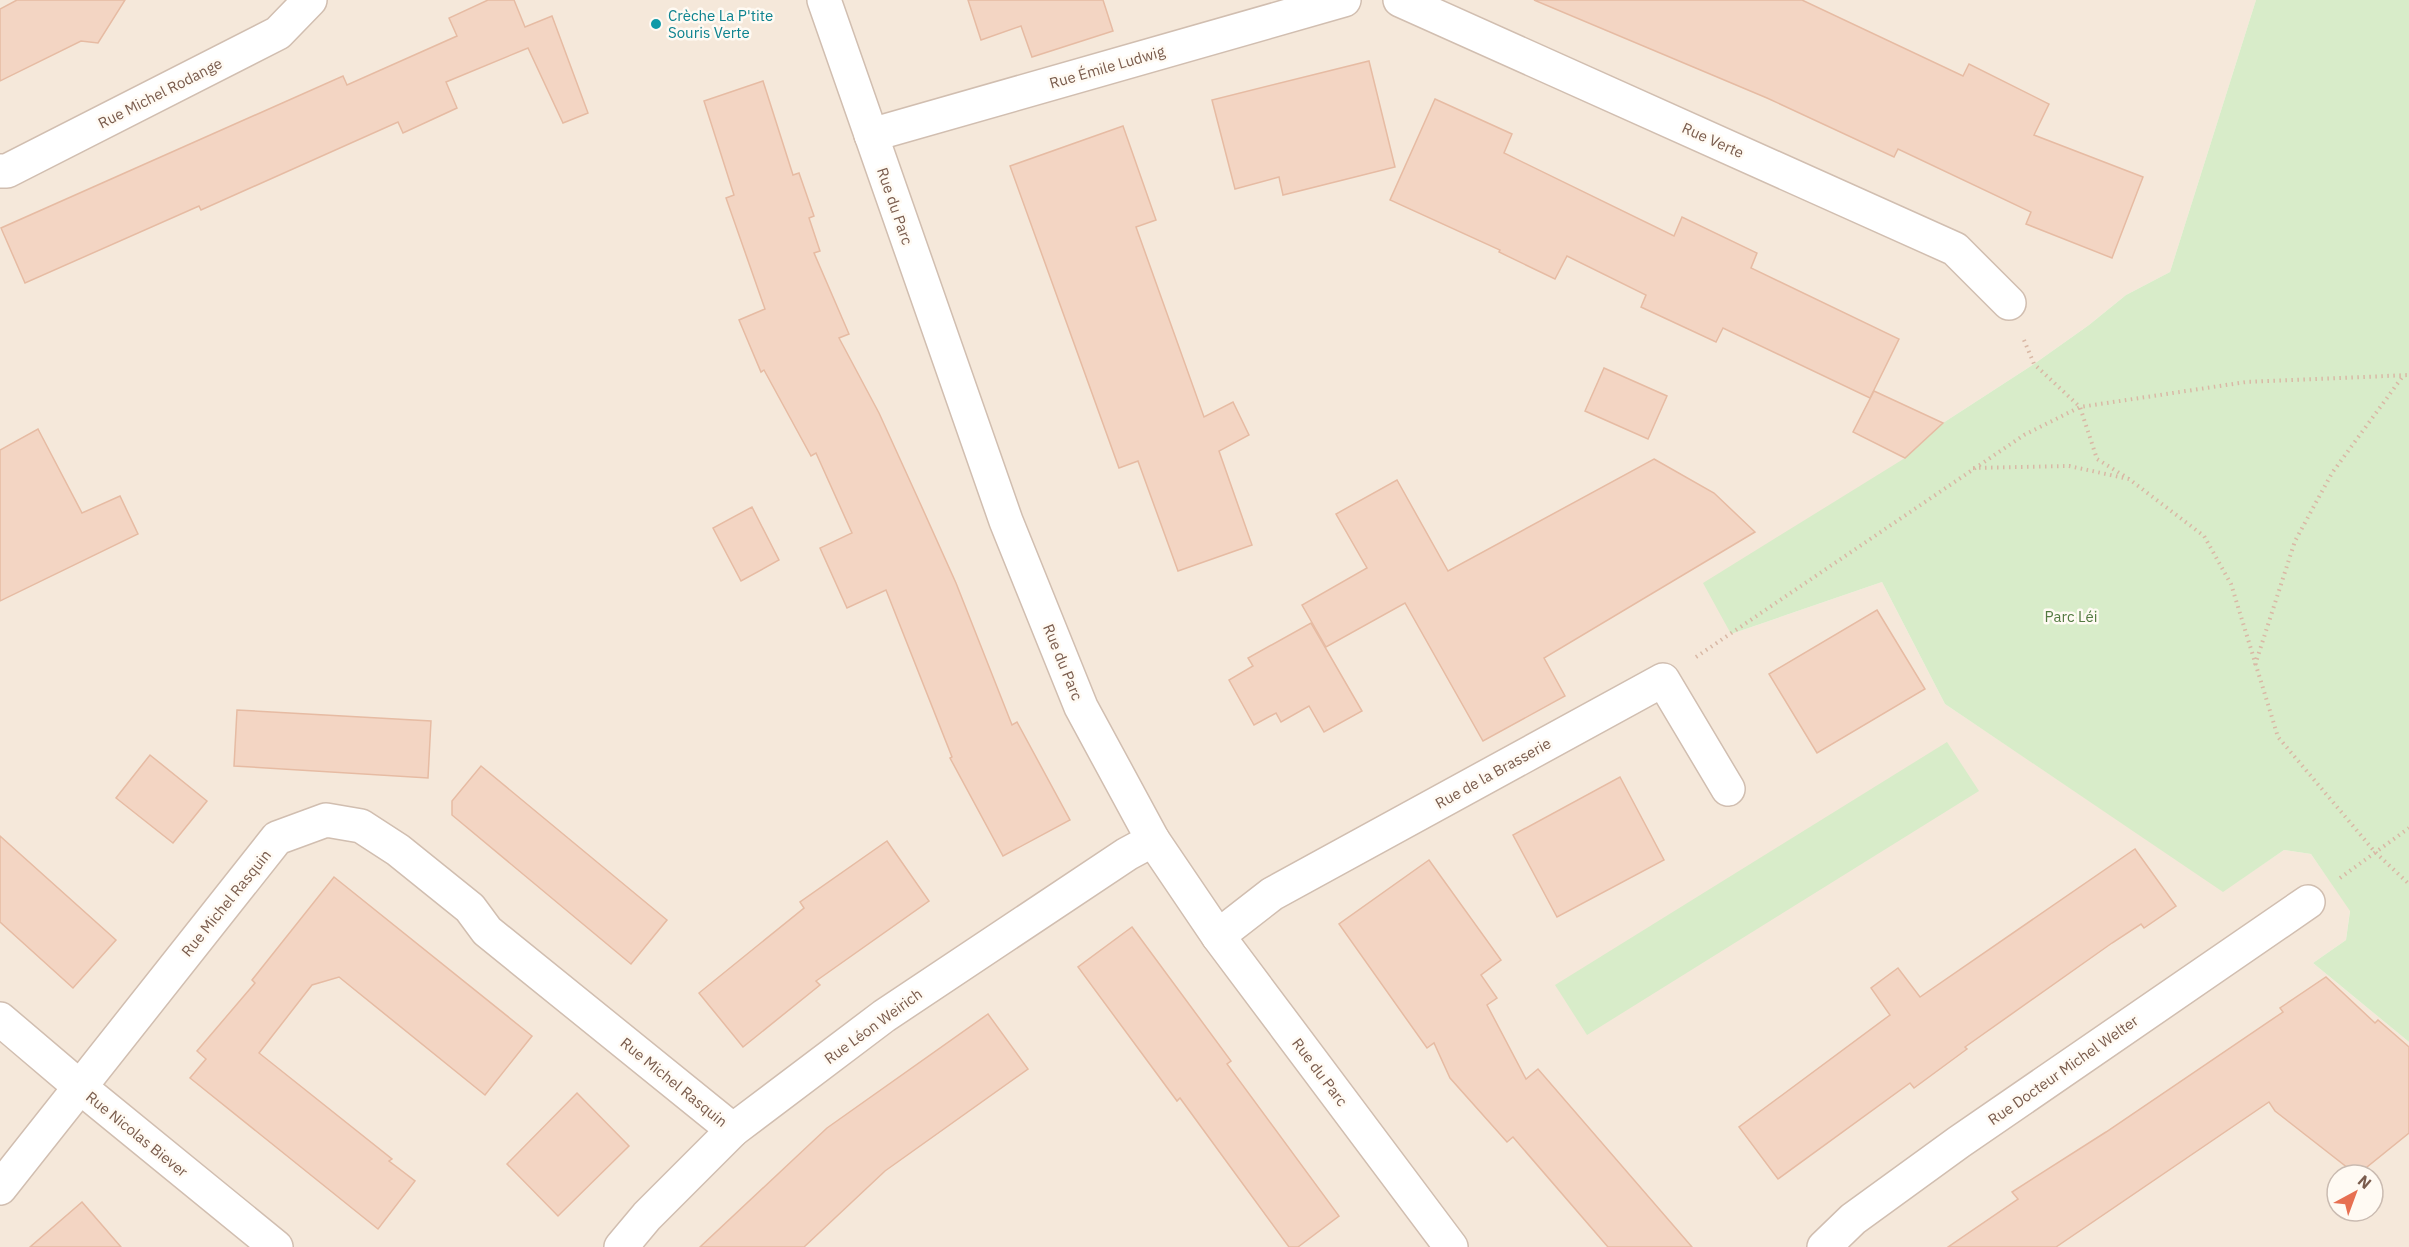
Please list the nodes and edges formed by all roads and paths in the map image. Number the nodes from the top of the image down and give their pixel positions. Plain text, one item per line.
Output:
1 (310, 0) edge
2 (824, 0) edge
3 (1344, 0) edge
4 (1400, 0) edge
5 (870, 135) junction
6 (0, 171) edge
7 (2009, 303) dead end
8 (2034, 364) dead end
9 (2409, 375) edge
10 (2403, 376) junction
11 (2080, 407) junction
12 (1972, 468) junction
13 (2129, 479) junction
14 (1731, 634) dead end
15 (2255, 666) junction
16 (1728, 789) dead end
17 (2409, 828) edge
18 (1153, 840) junction
19 (2375, 852) junction
20 (2409, 884) edge
21 (2308, 902) dead end
22 (1218, 936) junction
23 (0, 1019) edge
24 (80, 1087) junction
25 (734, 1130) junction
26 (0, 1188) edge
27 (276, 1247) edge
28 (621, 1247) edge
29 (1451, 1247) edge
30 (1824, 1247) edge

1 - 6 street, Rue Michel Rodange
2 - 5 street, Rue du Parc
3 - 5 street, Rue Émile Ludwig
4 - 7 street, Rue Verte
5 - 18 street, Rue du Parc
8 - 11 path
9 - 10 path
10 - 11 path
10 - 15 path
11 - 12 path
11 - 13 path
12 - 13 path
12 - 14 path
13 - 15 path
15 - 19 path
16 - 22 street, Rue de la Brasserie
17 - 19 path
18 - 22 street, Rue du Parc
18 - 25 street, Rue Léon Weirich
19 - 20 path
21 - 30 street, Rue Docteur Michel Welter
22 - 29 street, Rue du Parc
23 - 24 street, Rue Nicolas Biever
24 - 25 street, Rue Michel Rasquin
24 - 26 street, Rue Michel Rasquin
24 - 27 street, Rue Nicolas Biever
25 - 28 street, Rue Léon Weirich

